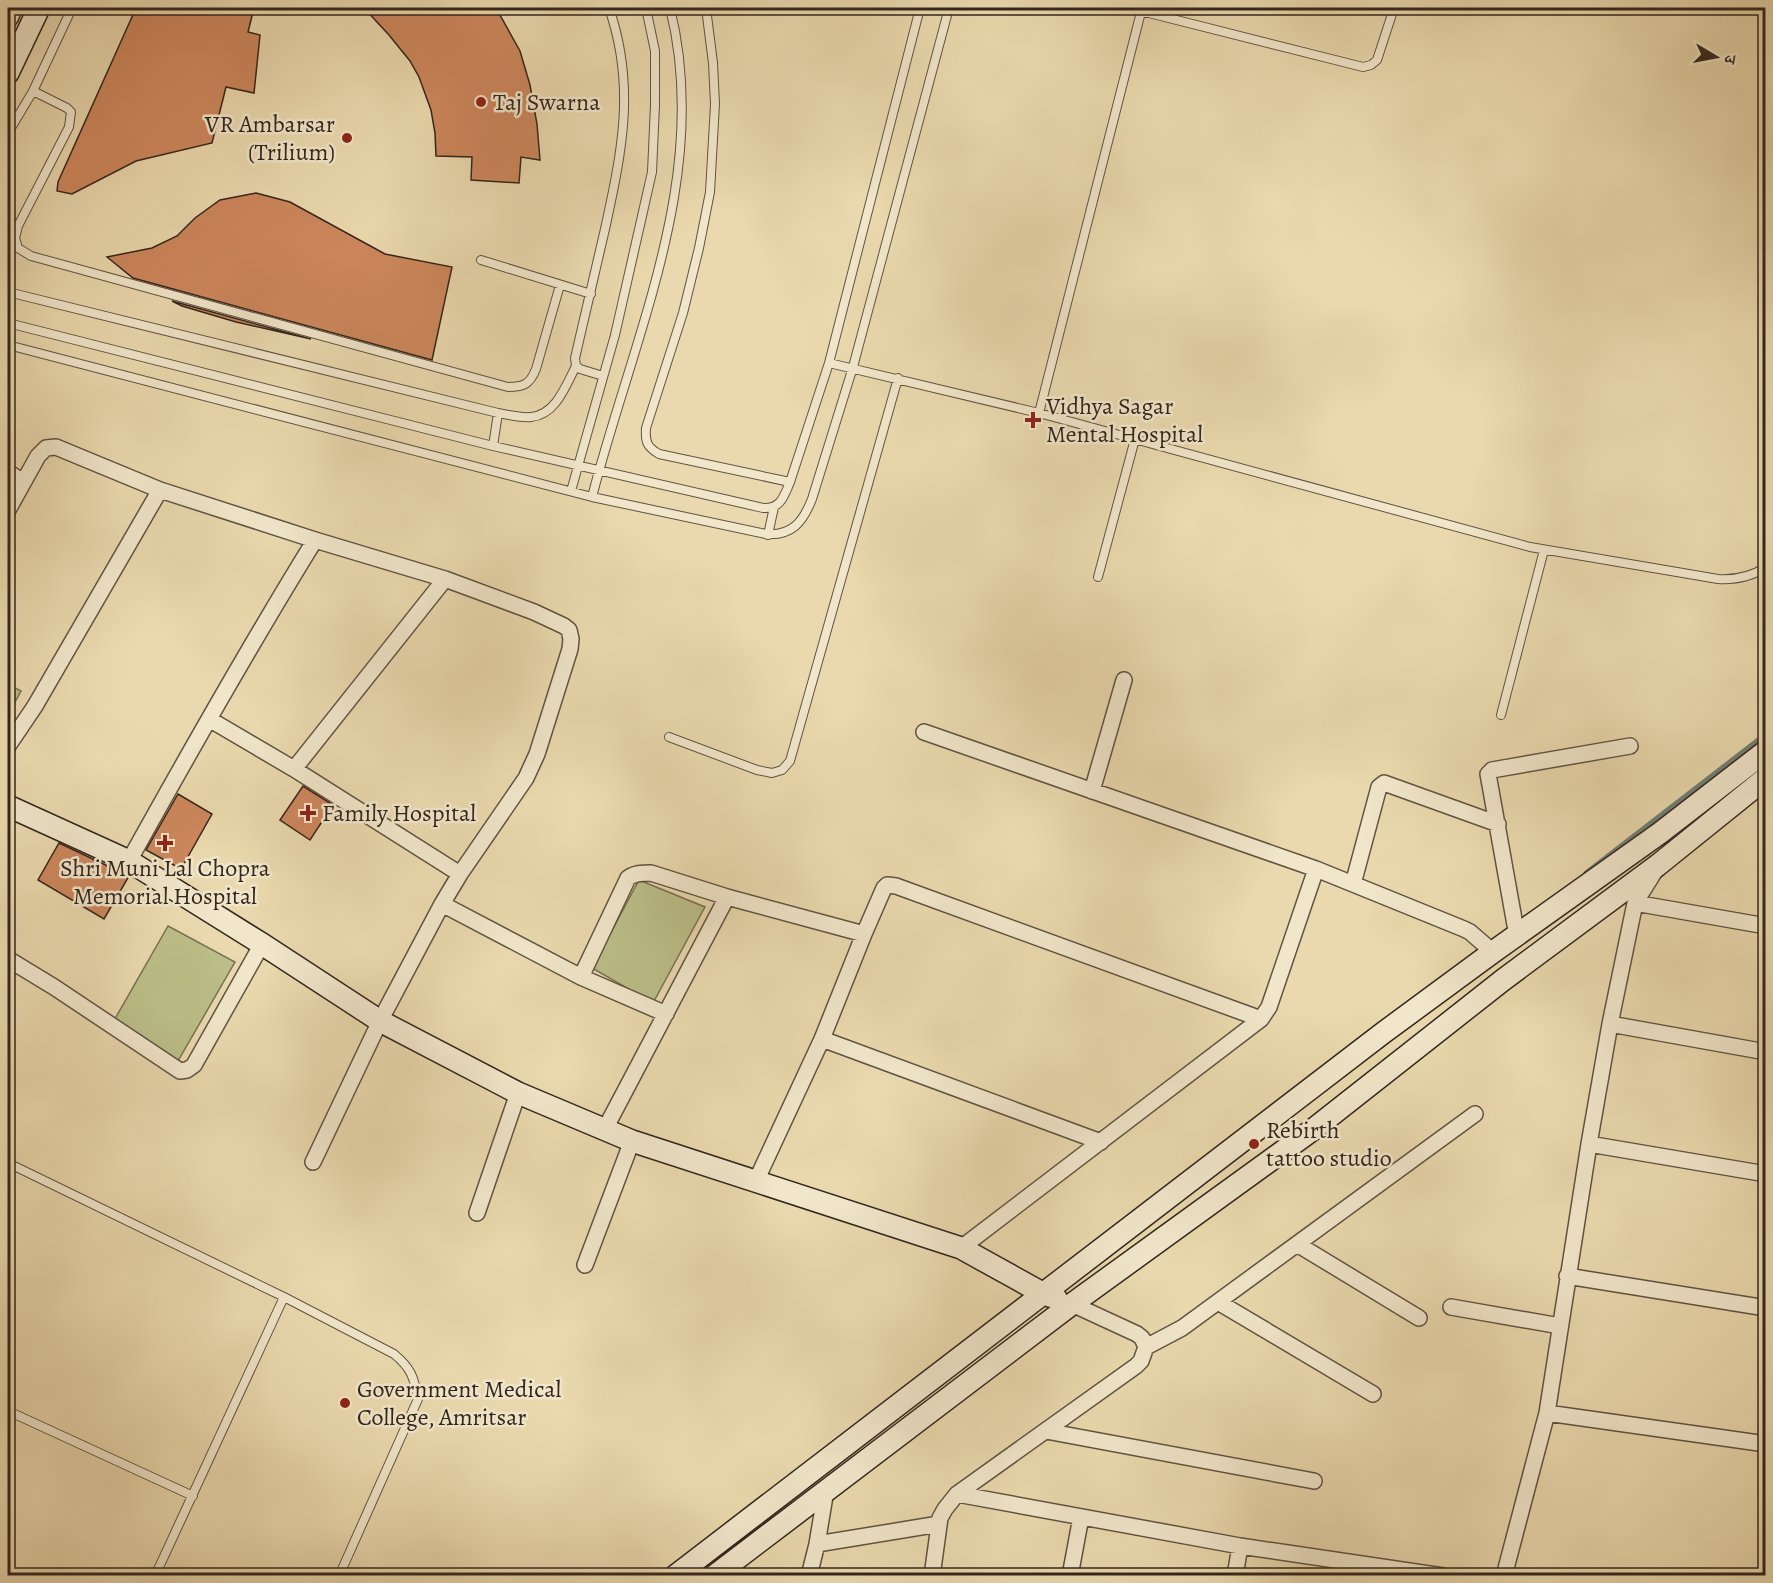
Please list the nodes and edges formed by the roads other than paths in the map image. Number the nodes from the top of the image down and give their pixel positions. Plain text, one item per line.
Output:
1 (11, 8) edge
2 (39, 8) edge
3 (72, 8) edge
4 (609, 8) edge
5 (646, 8) edge
6 (670, 8) edge
7 (706, 8) edge
8 (920, 8) edge
9 (949, 8) edge
10 (1394, 8) edge
11 (1142, 9) edge
12 (8, 16) edge
13 (8, 74) edge
14 (33, 92) junction
15 (8, 133) edge
16 (481, 260) dead end
17 (560, 285) junction
18 (8, 292) edge
19 (591, 294) junction
20 (8, 323) edge
21 (8, 345) edge
22 (829, 363) junction
23 (576, 366) junction
24 (854, 368) junction
25 (603, 376) junction
26 (898, 378) junction
27 (498, 413) junction
28 (1039, 413) junction
29 (1134, 439) junction
30 (493, 446) junction
31 (578, 465) junction
32 (598, 471) junction
33 (8, 472) edge
34 (23, 482) junction
35 (790, 482) junction
36 (160, 490) junction
37 (571, 491) junction
38 (592, 496) junction
39 (774, 507) junction
40 (8, 510) edge
41 (768, 534) junction
42 (315, 540) junction
43 (1544, 550) junction
44 (1766, 567) edge
45 (1098, 577) dead end
46 (444, 579) junction
47 (1124, 680) dead end
48 (1501, 715) dead end
49 (209, 719) junction
50 (924, 732) dead end
51 (669, 737) dead end
52 (8, 746) edge
53 (1630, 746) dead end
54 (1766, 751) edge
55 (294, 769) junction
56 (1766, 778) edge
57 (1092, 791) junction
58 (8, 806) edge
59 (1498, 824) junction
60 (129, 861) junction
61 (1658, 865) junction
62 (1316, 869) junction
63 (460, 874) junction
64 (1353, 884) junction
65 (727, 897) junction
66 (1635, 903) junction
67 (442, 904) junction
68 (1766, 926) edge
69 (864, 934) junction
70 (1517, 936) junction
71 (262, 944) junction
72 (1492, 952) junction
73 (8, 959) edge
74 (581, 977) junction
75 (666, 1014) junction
76 (1261, 1018) junction
77 (380, 1021) junction
78 (1610, 1024) junction
79 (822, 1039) junction
80 (1766, 1052) edge
81 (518, 1093) junction
82 (1474, 1114) dead end
83 (605, 1130) junction
84 (632, 1141) junction
85 (1101, 1142) junction
86 (1589, 1144) junction
87 (313, 1162) dead end
88 (8, 1163) edge
89 (1766, 1174) edge
90 (756, 1181) junction
91 (477, 1213) dead end
92 (1297, 1244) junction
93 (961, 1248) junction
94 (585, 1265) dead end
95 (1567, 1276) junction
96 (1044, 1294) junction
97 (284, 1297) junction
98 (1218, 1302) junction
99 (1072, 1304) junction
100 (1451, 1307) dead end
101 (1766, 1308) edge
102 (1419, 1318) dead end
103 (1560, 1326) junction
104 (1146, 1347) junction
105 (1373, 1394) dead end
106 (8, 1411) edge
107 (1547, 1413) junction
108 (1046, 1431) junction
109 (1766, 1444) edge
110 (1314, 1481) dead end
111 (826, 1490) junction
112 (957, 1494) junction
113 (193, 1496) junction
114 (1081, 1517) junction
115 (939, 1524) junction
116 (817, 1544) junction
117 (1240, 1546) junction
118 (1382, 1571) edge
119 (155, 1575) edge
120 (339, 1575) edge
121 (675, 1575) edge
122 (714, 1575) edge
123 (809, 1575) edge
124 (932, 1575) edge
125 (1070, 1575) edge
126 (1235, 1575) edge
127 (1443, 1575) edge
128 (1504, 1575) edge

1 - 12 street
2 - 13 street
3 - 14 lane
4 - 19 lane
5 - 25 lane
6 - 32 lane
7 - 35 lane
8 - 22 lane
9 - 24 lane
10 - 11 lane
11 - 28 lane
14 - 15 lane
14 - 17 lane
16 - 17 lane
17 - 19 lane
18 - 27 lane
19 - 23 lane
20 - 30 lane
21 - 37 lane
22 - 24 lane
22 - 35 lane
23 - 25 lane
23 - 27 lane
24 - 26 lane
24 - 41 lane
25 - 31 lane
26 - 28 lane
26 - 51 lane
27 - 30 lane
28 - 29 lane
29 - 43 lane
29 - 45 lane
30 - 31 lane
31 - 32 lane
31 - 37 lane
32 - 38 lane
32 - 39 lane
33 - 34 street
34 - 36 street
34 - 40 street
35 - 39 lane
36 - 42 street
36 - 52 street
37 - 38 lane
38 - 41 lane
39 - 41 lane
42 - 46 street
42 - 49 street
43 - 44 lane
43 - 48 lane
46 - 55 street
46 - 63 street
47 - 57 street
49 - 55 street
49 - 60 street
50 - 57 street
53 - 59 street
54 - 70 street
55 - 63 street
56 - 61 street
57 - 62 street
58 - 60 street
59 - 64 street
59 - 70 street
60 - 71 street
61 - 66 street
61 - 99 street
62 - 64 street
62 - 76 street
63 - 67 street
64 - 72 street
65 - 69 street
65 - 74 street
65 - 75 street
66 - 68 street
66 - 78 street
67 - 74 street
67 - 77 street
69 - 76 street
69 - 79 street
70 - 72 street
71 - 73 street
71 - 77 street
72 - 96 street
74 - 75 street
75 - 83 street
76 - 85 street
77 - 81 street
77 - 87 street
78 - 80 street
78 - 86 street
79 - 85 street
79 - 90 street
81 - 83 street
81 - 91 street
82 - 92 street
83 - 84 street
84 - 90 street
84 - 94 street
85 - 93 street
86 - 89 street
86 - 95 street
88 - 97 lane
90 - 93 street
92 - 98 street
92 - 102 street
93 - 96 street
95 - 101 street
95 - 103 street
96 - 99 street
96 - 121 street
97 - 113 lane
97 - 120 lane
98 - 104 street
98 - 105 street
99 - 104 street
99 - 111 street
100 - 103 street
103 - 107 street
104 - 108 street
106 - 113 lane
107 - 109 street
107 - 128 street
108 - 110 street
108 - 112 street
111 - 116 street
111 - 122 street
112 - 114 street
112 - 115 street
113 - 119 lane
114 - 117 street
114 - 125 street
115 - 116 street
115 - 124 street
116 - 123 street
117 - 118 street
117 - 126 street
118 - 127 street

